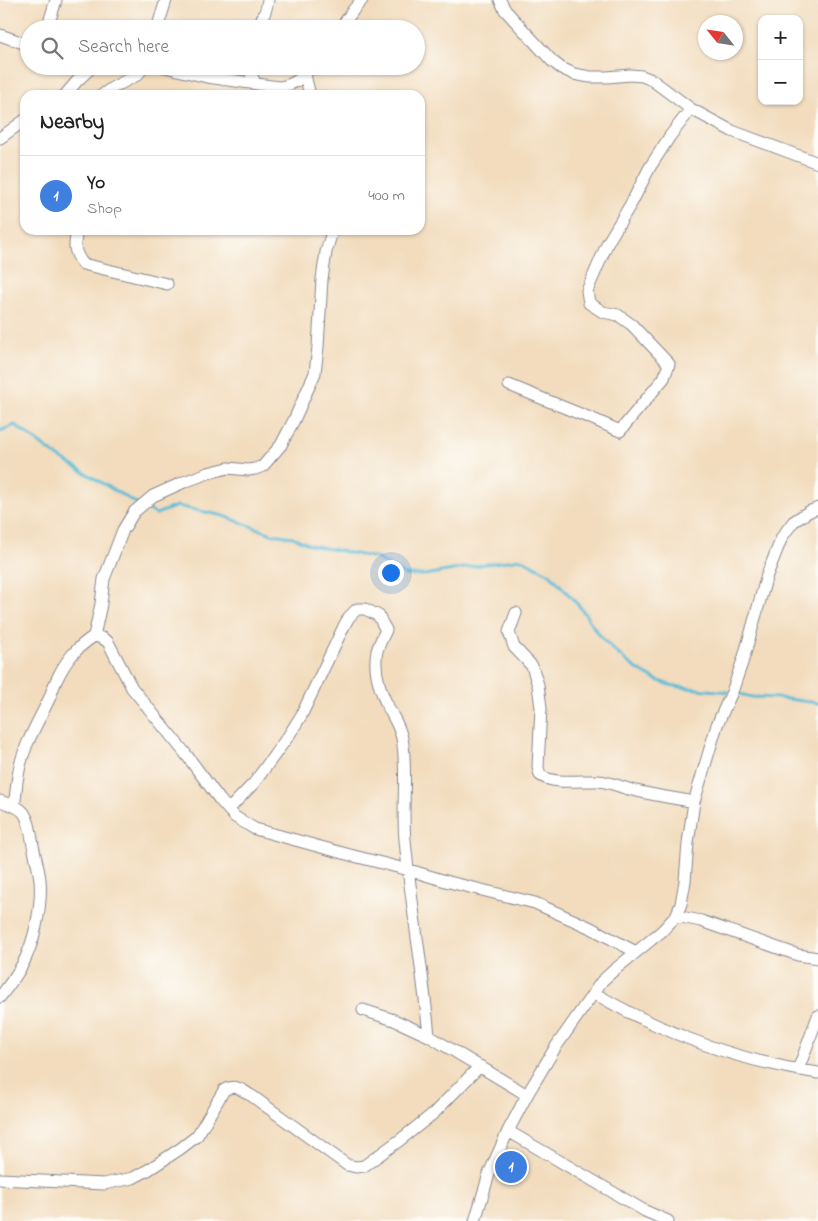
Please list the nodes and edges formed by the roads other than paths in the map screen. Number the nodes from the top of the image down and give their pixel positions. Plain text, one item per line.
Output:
1 (56, 0) edge
2 (166, 0) edge
3 (268, 0) edge
4 (362, 0) edge
5 (500, 0) edge
6 (50, 20) edge
7 (160, 20) edge
8 (261, 20) edge
9 (346, 20) edge
10 (0, 35) edge
11 (20, 42) edge
12 (83, 75) edge
13 (137, 75) edge
14 (198, 75) edge
15 (252, 75) edge
16 (304, 75) edge
17 (309, 75) edge
18 (255, 84) junction
19 (69, 90) edge
20 (109, 90) edge
21 (310, 90) edge
22 (691, 109) junction
23 (20, 124) edge
24 (0, 138) edge
25 (818, 163) edge
26 (75, 235) edge
27 (332, 235) edge
28 (167, 284) dead end
29 (509, 385) dead end
30 (818, 508) edge
31 (516, 613) dead end
32 (94, 636) junction
33 (0, 801) edge
34 (694, 802) junction
35 (14, 806) junction
36 (229, 809) junction
37 (409, 870) junction
38 (676, 916) junction
39 (636, 952) junction
40 (818, 958) edge
41 (594, 993) junction
42 (0, 997) edge
43 (363, 1010) dead end
44 (818, 1016) edge
45 (429, 1036) junction
46 (480, 1066) junction
47 (798, 1070) junction
48 (818, 1074) edge
49 (527, 1095) junction
50 (508, 1131) junction
51 (0, 1179) edge
52 (475, 1221) edge
53 (668, 1221) edge

1 - 6 street
2 - 7 street
3 - 8 street
4 - 9 street
5 - 22 street
10 - 11 street
12 - 19 street
13 - 20 street
14 - 18 street
15 - 18 street
16 - 18 street
17 - 21 street
22 - 25 street
22 - 29 street
23 - 24 street
26 - 28 street
27 - 32 street
30 - 34 street
31 - 34 street
32 - 35 street
32 - 36 street
33 - 35 street
34 - 38 street
35 - 42 street
36 - 37 street
36 - 37 street
37 - 39 street
37 - 45 street
38 - 39 street
38 - 40 street
39 - 41 street
41 - 47 street
41 - 49 street
43 - 45 street
44 - 47 street
45 - 46 street
46 - 49 street
46 - 51 street
47 - 48 street
49 - 50 street
50 - 52 street
50 - 53 street

